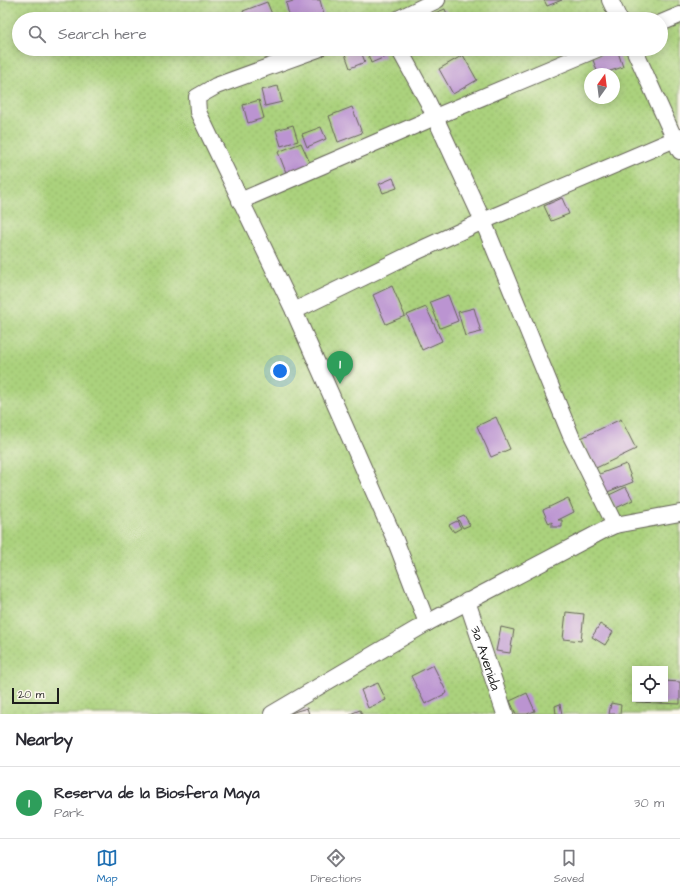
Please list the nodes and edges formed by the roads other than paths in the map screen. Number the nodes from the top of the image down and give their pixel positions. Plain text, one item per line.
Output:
1 (437, 0) edge
2 (610, 0) edge
3 (412, 12) edge
4 (616, 12) edge
5 (680, 15) edge
6 (668, 20) edge
7 (299, 56) edge
8 (403, 56) edge
9 (580, 56) edge
10 (637, 56) edge
11 (435, 117) junction
12 (678, 143) edge
13 (240, 201) junction
14 (483, 221) junction
15 (294, 311) junction
16 (680, 513) edge
17 (615, 525) junction
18 (467, 601) junction
19 (426, 623) junction
20 (272, 714) edge
21 (505, 714) edge

1 - 3 street
2 - 4 street
5 - 6 street
7 - 13 street
8 - 11 street
9 - 11 street
10 - 12 street
11 - 13 street
11 - 14 street
12 - 14 street
13 - 15 street
14 - 15 street
14 - 17 street
15 - 19 street
16 - 17 street
17 - 18 street
18 - 19 street
18 - 21 street, 3a Avenida
19 - 20 street

